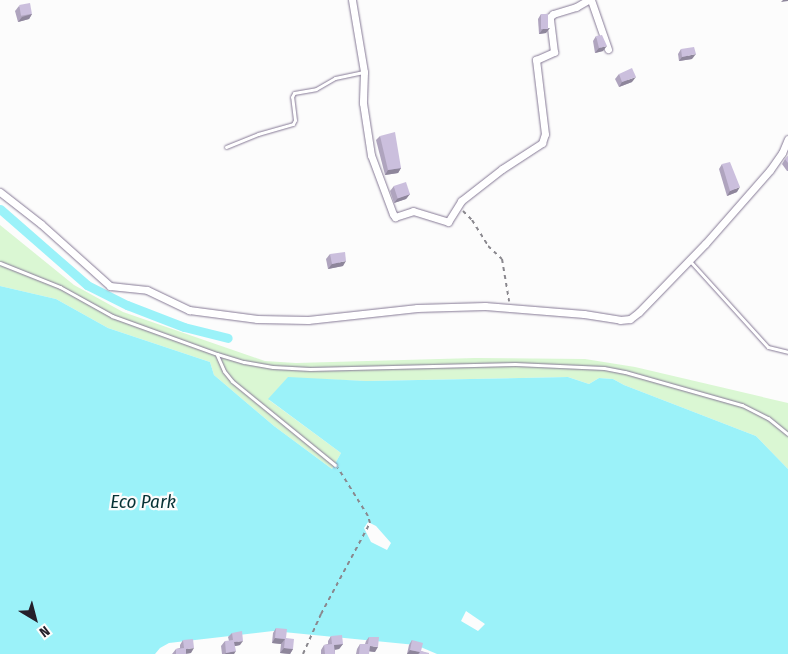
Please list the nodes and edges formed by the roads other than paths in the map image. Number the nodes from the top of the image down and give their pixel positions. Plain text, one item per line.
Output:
1 (352, 0) edge
2 (590, 0) edge
3 (608, 49) edge
4 (364, 72) junction
5 (788, 139) edge
6 (226, 147) dead end
7 (0, 192) edge
8 (689, 260) junction
9 (0, 263) edge
10 (788, 352) edge
11 (217, 354) junction
12 (788, 434) edge
13 (335, 464) road end

1 - 4 street
2 - 3 street
2 - 4 street
4 - 6 lane
5 - 8 street
7 - 8 street
8 - 10 lane
9 - 11 lane
11 - 12 lane
11 - 13 lane

